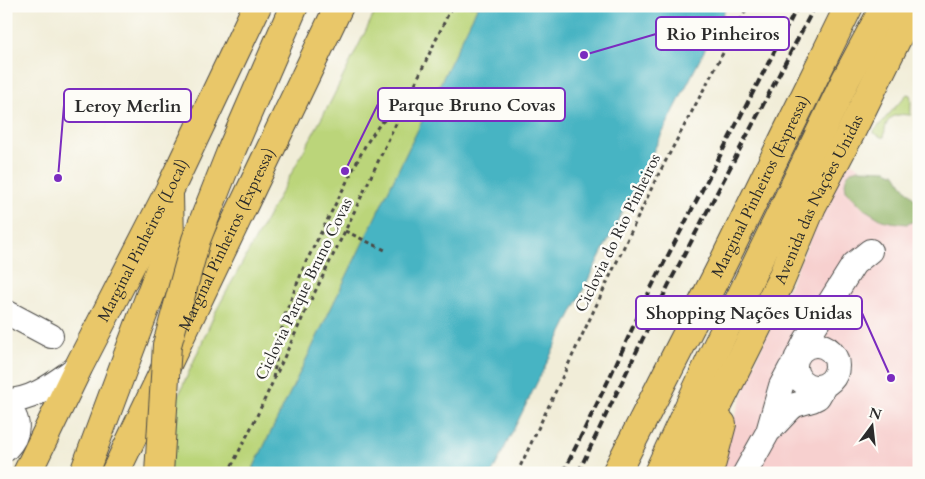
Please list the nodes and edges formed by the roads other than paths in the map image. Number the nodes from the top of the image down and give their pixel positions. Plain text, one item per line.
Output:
1 (256, 6) edge
2 (294, 6) edge
3 (339, 6) edge
4 (849, 6) edge
5 (885, 6) edge
6 (913, 6) edge
7 (169, 191) junction
8 (870, 251) dead end
9 (824, 311) junction
10 (6, 312) edge
11 (51, 336) dead end
12 (834, 355) junction
13 (798, 357) junction
14 (79, 366) junction
15 (735, 372) junction
16 (826, 385) junction
17 (6, 401) edge
18 (6, 406) edge
19 (768, 432) junction
20 (6, 448) edge
21 (712, 469) edge
22 (26, 473) edge
23 (84, 473) edge
24 (115, 473) edge
25 (159, 473) edge
26 (616, 473) edge
27 (658, 473) edge
28 (684, 473) edge
29 (745, 473) edge

1 - 7 highway, Marginal Pinheiros (Local)
2 - 25 highway, bridge
3 - 24 highway, Marginal Pinheiros (Expressa)
4 - 26 highway, Marginal Pinheiros (Expressa)
5 - 27 highway
6 - 15 highway, Avenida das Nações Unidas
7 - 14 highway, Marginal Pinheiros (Local)
7 - 23 highway
8 - 9 street
9 - 12 street
9 - 13 street
10 - 11 street
12 - 13 street
12 - 16 street
13 - 16 street
13 - 19 street
14 - 17 street
14 - 22 highway, Marginal Pinheiros (Local)
15 - 21 highway
15 - 28 highway, Avenida das Nações Unidas
16 - 19 street
18 - 20 street
19 - 29 street

